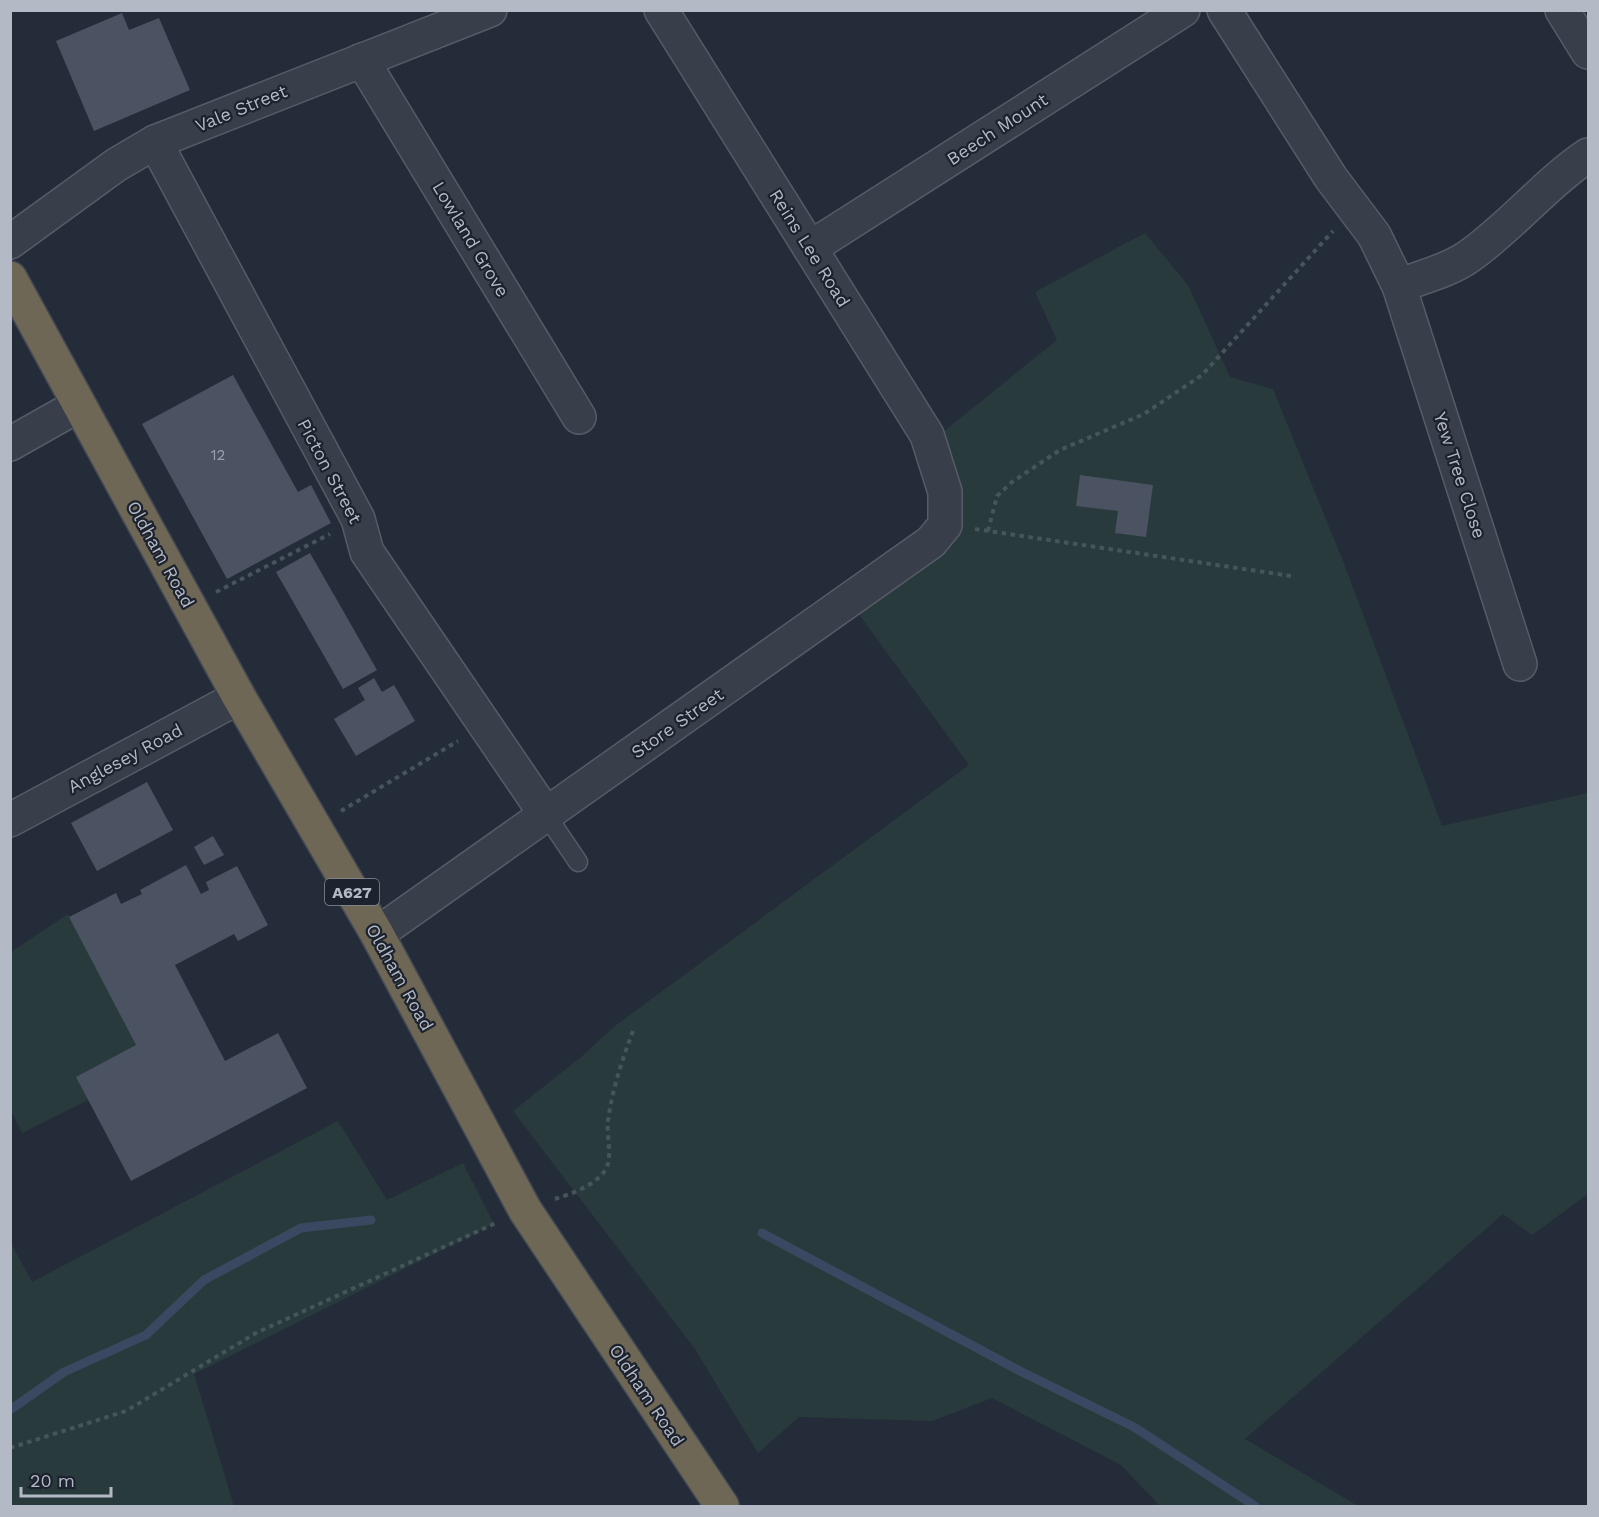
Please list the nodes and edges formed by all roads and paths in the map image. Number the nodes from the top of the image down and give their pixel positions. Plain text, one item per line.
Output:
1 (490, 10) edge
2 (661, 10) edge
3 (1183, 10) edge
4 (1224, 10) edge
5 (1562, 10) edge
6 (1588, 52) edge
7 (362, 60) junction
8 (155, 142) junction
9 (1588, 155) edge
10 (1354, 208) junction
11 (10, 242) edge
12 (810, 248) junction
13 (10, 278) edge
14 (1399, 286) junction
15 (79, 405) junction
16 (579, 417) dead end
17 (10, 444) edge
18 (357, 519) junction
19 (945, 525) junction
20 (988, 531) junction
21 (1291, 576) dead end
22 (189, 606) junction
23 (1520, 664) dead end
24 (239, 697) junction
25 (484, 725) junction
26 (547, 816) junction
27 (10, 820) edge
28 (315, 826) junction
29 (578, 862) dead end
30 (377, 934) junction
31 (633, 1031) dead end
32 (525, 1210) junction
33 (10, 1448) edge
34 (714, 1500) edge

1 - 7 street, Vale Street
2 - 12 street, Reins Lee Road
3 - 12 street, Beech Mount
4 - 10 street, Yew Tree Close
5 - 6 street
7 - 8 street, Vale Street
7 - 16 street, Lowland Grove
8 - 11 street, Vale Street
8 - 18 street, Picton Street
9 - 14 street
10 - 14 street, Yew Tree Close
10 - 20 path
12 - 19 street, Reins Lee Road
13 - 15 highway, Oldham Road / A627
14 - 23 street, Yew Tree Close
15 - 17 street
15 - 22 highway, Oldham Road / A627
18 - 22 path
18 - 25 street, Picton Street
19 - 20 path
19 - 26 street, Store Street
20 - 21 path
22 - 24 highway, Oldham Road / A627
24 - 27 street, Anglesey Road
24 - 28 highway, Oldham Road / A627
25 - 26 street, Picton Street
25 - 28 path
26 - 29 lane
26 - 30 street, Store Street
28 - 30 highway, Oldham Road / A627
30 - 32 highway, Oldham Road / A627
31 - 32 path
32 - 33 path
32 - 34 highway, Oldham Road / A627

